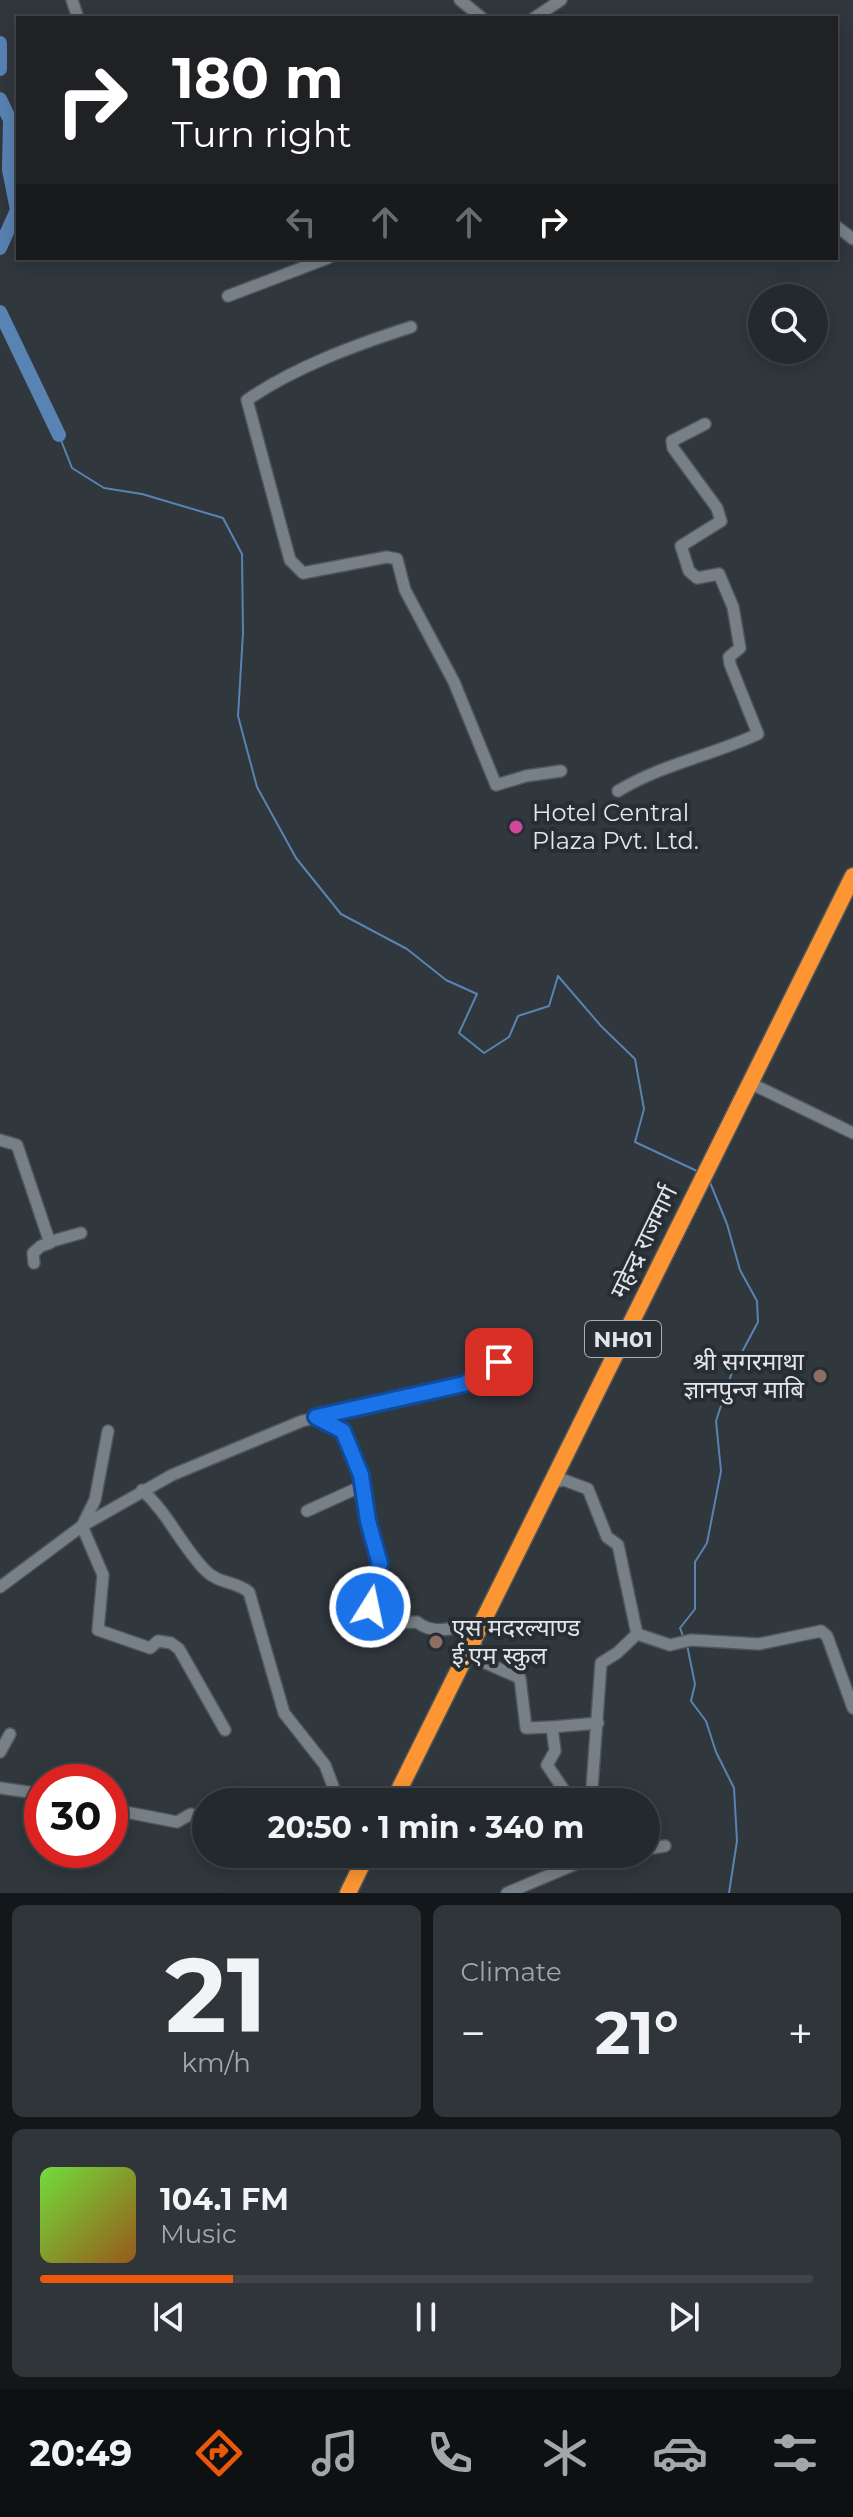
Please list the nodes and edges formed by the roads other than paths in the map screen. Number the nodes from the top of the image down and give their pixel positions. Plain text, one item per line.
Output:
1 (460, 0) edge
2 (561, 0) edge
3 (544, 5) edge
4 (480, 16) edge
5 (323, 260) edge
6 (228, 296) dead end
7 (411, 327) dead end
8 (705, 424) dead end
9 (561, 771) dead end
10 (618, 791) dead end
11 (853, 876) edge
12 (750, 1083) junction
13 (853, 1133) edge
14 (0, 1140) edge
15 (81, 1233) dead end
16 (49, 1242) junction
17 (34, 1263) dead end
18 (499, 1362) dead end
19 (316, 1417) junction
20 (108, 1431) dead end
21 (551, 1483) junction
22 (362, 1486) junction
23 (142, 1490) junction
24 (307, 1511) dead end
25 (82, 1526) junction
26 (0, 1587) edge
27 (490, 1611) junction
28 (478, 1630) junction
29 (637, 1634) junction
30 (853, 1708) edge
31 (598, 1723) junction
32 (552, 1727) junction
33 (225, 1730) dead end
34 (10, 1734) dead end
35 (0, 1752) edge
36 (0, 1788) edge
37 (334, 1788) edge
38 (400, 1788) edge
39 (563, 1788) edge
40 (592, 1788) edge
41 (24, 1791) edge
42 (128, 1812) edge
43 (191, 1814) dead end
44 (665, 1846) dead end
45 (660, 1847) edge
46 (358, 1868) edge
47 (568, 1868) edge
48 (348, 1893) edge
49 (507, 1893) edge

1 - 4 street
2 - 3 street
5 - 6 street
7 - 9 street
8 - 10 street
11 - 12 highway, महेन्द्र राजमार्ग / NH01
12 - 13 street
12 - 21 highway, महेन्द्र राजमार्ग / NH01
14 - 16 street
15 - 16 street
16 - 17 street
18 - 19 street
19 - 22 street
19 - 23 street
20 - 25 street
21 - 27 highway, महेन्द्र राजमार्ग / NH01
21 - 29 street
22 - 24 street
22 - 28 street
23 - 25 street
23 - 37 street
25 - 26 street
25 - 33 street
27 - 28 highway, महेन्द्र राजमार्ग / NH01
27 - 32 street
28 - 38 highway, महेन्द्र राजमार्ग / NH01
29 - 30 street
29 - 31 street
31 - 32 street
31 - 40 street
32 - 39 street
34 - 35 street
36 - 41 street
42 - 43 street
44 - 45 street
46 - 48 highway
47 - 49 street

